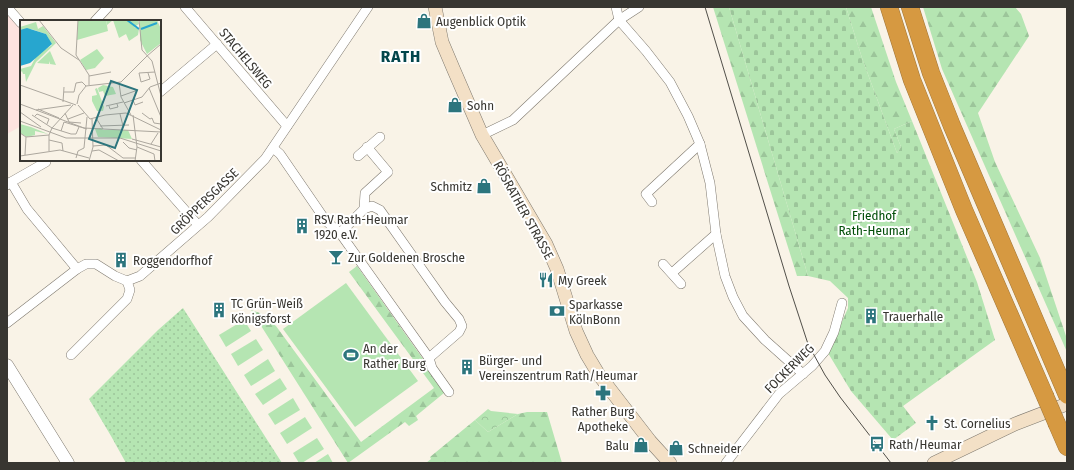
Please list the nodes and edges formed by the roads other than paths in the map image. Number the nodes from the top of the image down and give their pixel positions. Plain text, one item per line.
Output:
1 (7, 7) edge
2 (185, 7) edge
3 (368, 7) edge
4 (435, 7) edge
5 (616, 7) edge
6 (640, 7) edge
7 (889, 7) edge
8 (910, 7) edge
9 (102, 9) edge
10 (96, 20) edge
11 (619, 20) junction
12 (20, 22) edge
13 (217, 44) junction
14 (161, 91) edge
15 (287, 126) junction
16 (482, 135) junction
17 (380, 137) dead end
18 (700, 144) junction
19 (368, 147) junction
20 (273, 148) junction
21 (358, 156) dead end
22 (142, 161) edge
23 (46, 162) dead end
24 (9, 183) edge
25 (652, 202) dead end
26 (364, 209) junction
27 (198, 225) junction
28 (340, 233) junction
29 (716, 234) junction
30 (663, 264) dead end
31 (77, 269) junction
32 (672, 273) junction
33 (127, 281) junction
34 (681, 284) dead end
35 (842, 303) dead end
36 (7, 323) edge
37 (72, 355) dead end
38 (429, 358) junction
39 (7, 365) edge
40 (803, 374) junction
41 (449, 392) dead end
42 (1066, 396) edge
43 (1067, 447) edge
44 (68, 463) edge
45 (670, 463) edge
46 (726, 463) edge
47 (934, 463) edge

1 - 12 street
2 - 13 street, STACHELSWEG
3 - 15 street, GRÖPPERSGASSE
4 - 16 main road, RÖSRATHER STRASSE
5 - 11 street
6 - 11 street
7 - 43 highway, bridge
8 - 42 highway
9 - 10 street
11 - 16 street
11 - 18 street
13 - 14 street
13 - 15 street, STACHELSWEG
15 - 20 street, GRÖPPERSGASSE
16 - 45 main road, RÖSRATHER STRASSE
17 - 19 street
18 - 25 street
18 - 29 street
19 - 21 street
19 - 26 street
20 - 27 street, GRÖPPERSGASSE
20 - 28 street
22 - 27 street
23 - 24 street
24 - 31 street
26 - 28 street
26 - 38 street
27 - 33 street, GRÖPPERSGASSE
28 - 38 street
29 - 32 street
29 - 40 street
30 - 32 street
31 - 33 street
31 - 36 street
32 - 34 street
33 - 37 street
35 - 40 street, FOCKERWEG
38 - 41 street
39 - 44 street
40 - 46 street, FOCKERWEG
42 - 47 main road

